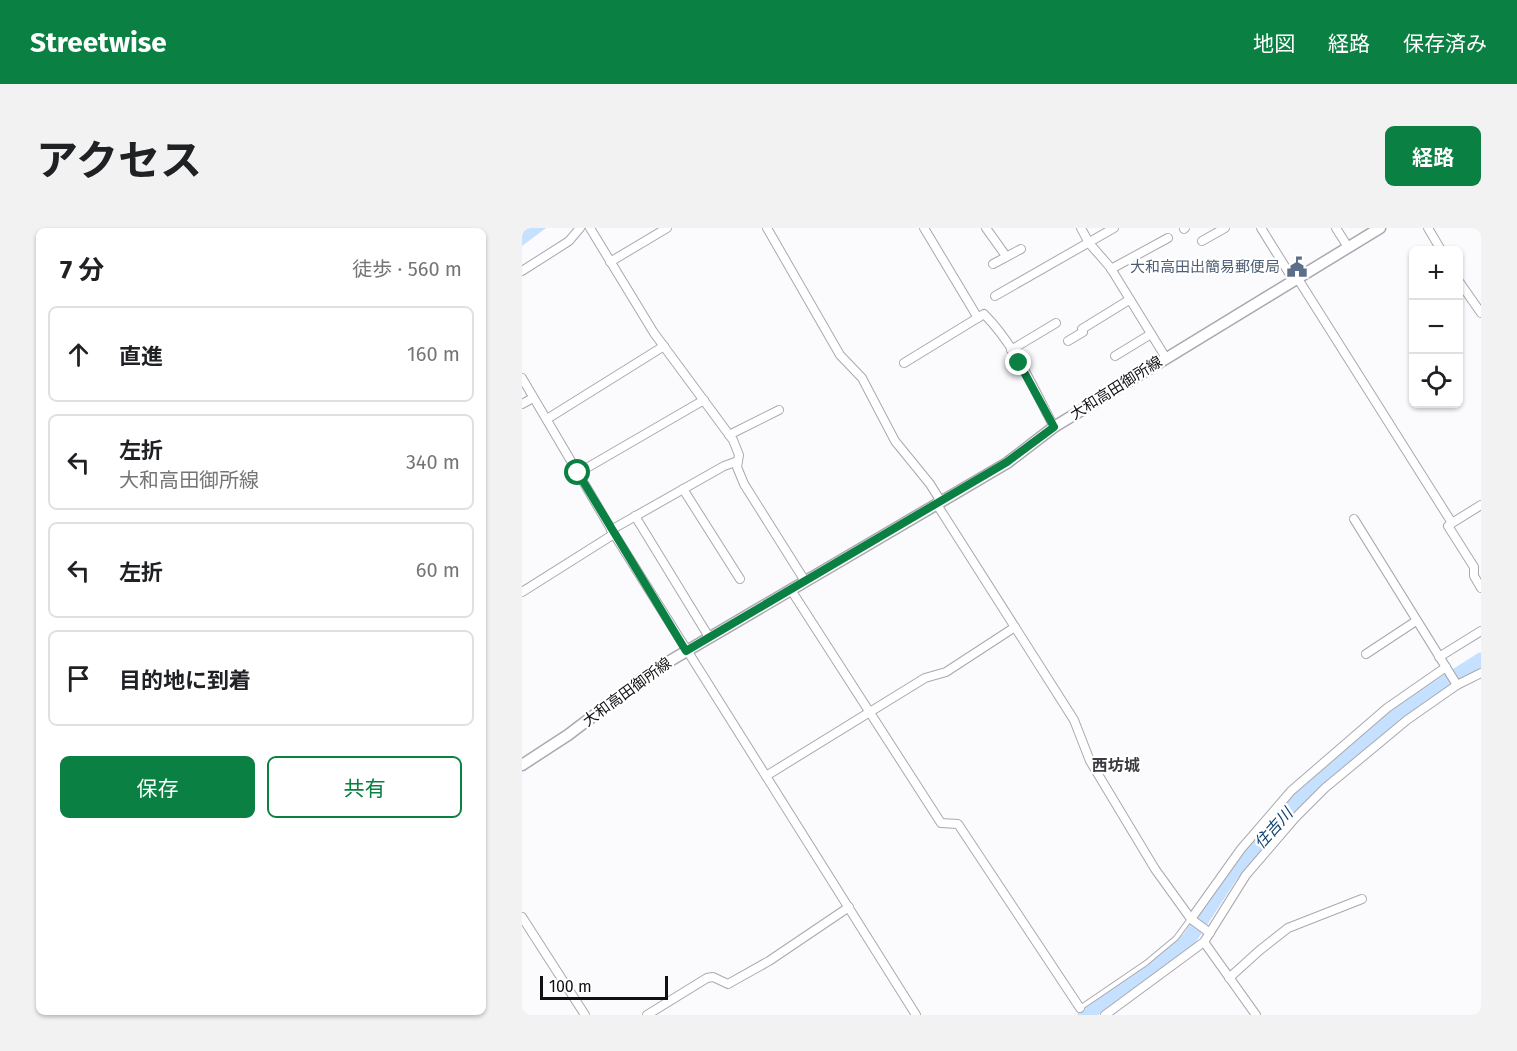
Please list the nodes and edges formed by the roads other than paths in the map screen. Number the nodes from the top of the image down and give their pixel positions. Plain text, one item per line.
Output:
1 (580, 228) edge
2 (590, 228) edge
3 (668, 228) edge
4 (766, 228) edge
5 (924, 228) edge
6 (986, 228) edge
7 (1081, 228) edge
8 (1114, 228) edge
9 (1225, 228) edge
10 (1261, 228) edge
11 (1336, 228) edge
12 (1380, 228) edge
13 (1428, 228) edge
14 (1168, 238) dead end
15 (1202, 241) dead end
16 (1089, 243) junction
17 (1439, 246) edge
18 (1348, 248) junction
19 (1020, 249) dead end
20 (1006, 256) junction
21 (610, 262) junction
22 (993, 264) dead end
23 (1111, 269) junction
24 (522, 271) edge
25 (1296, 280) junction
26 (1463, 287) edge
27 (995, 296) dead end
28 (1129, 300) junction
29 (1481, 314) edge
30 (978, 318) junction
31 (1056, 324) dead end
32 (1151, 334) junction
33 (1068, 341) dead end
34 (663, 346) junction
35 (1011, 350) junction
36 (1115, 356) dead end
37 (1166, 358) junction
38 (904, 363) dead end
39 (522, 378) edge
40 (533, 398) junction
41 (704, 400) junction
42 (522, 404) edge
43 (779, 410) dead end
44 (547, 419) junction
45 (1054, 427) junction
46 (729, 435) junction
47 (738, 461) junction
48 (578, 473) junction
49 (683, 489) junction
50 (938, 501) junction
51 (1481, 505) edge
52 (635, 516) junction
53 (1353, 519) dead end
54 (1452, 523) junction
55 (612, 532) junction
56 (740, 579) dead end
57 (805, 581) junction
58 (1481, 588) edge
59 (791, 590) junction
60 (522, 592) edge
61 (1416, 621) junction
62 (1015, 627) junction
63 (1481, 631) edge
64 (709, 637) junction
65 (686, 651) junction
66 (1366, 654) dead end
67 (1439, 657) junction
68 (1446, 667) junction
69 (1481, 673) edge
70 (1457, 685) junction
71 (870, 712) junction
72 (522, 765) edge
73 (766, 776) junction
74 (1362, 899) dead end
75 (849, 907) junction
76 (522, 917) edge
77 (1191, 919) junction
78 (1210, 933) junction
79 (1204, 942) junction
80 (1229, 978) junction
81 (1080, 1008) joint
82 (585, 1015) edge
83 (647, 1015) edge
84 (916, 1015) edge
85 (1105, 1015) edge
86 (1256, 1015) edge

1 - 24 street
2 - 21 street
3 - 21 street
4 - 50 street
5 - 30 street
6 - 20 street
7 - 16 street
8 - 16 street
9 - 15 street
10 - 25 street
11 - 18 street
12 - 18 main road, 大和高田御所線
13 - 17 street
14 - 23 street
16 - 23 street
16 - 27 street
18 - 25 main road, 大和高田御所線
19 - 20 street
20 - 22 street
21 - 34 street
23 - 28 street
25 - 37 main road, 大和高田御所線
25 - 54 street
26 - 29 street
28 - 32 street
28 - 33 street
30 - 35 street
30 - 38 street
31 - 35 street
32 - 36 street
32 - 37 street
34 - 41 street
34 - 44 street
35 - 45 street
37 - 45 main road, 大和高田御所線
39 - 40 street
40 - 42 street
40 - 44 street
41 - 46 street
41 - 48 street
43 - 46 street
44 - 48 street
45 - 50 main road, 大和高田御所線
46 - 47 street
47 - 49 street
47 - 57 street
48 - 55 street
49 - 52 street
49 - 56 street
50 - 57 main road, 大和高田御所線
50 - 62 street
51 - 54 street
52 - 55 street
52 - 64 street
53 - 61 street
54 - 58 street
55 - 60 street
55 - 65 street
57 - 59 main road, 大和高田御所線
59 - 64 main road, 大和高田御所線
59 - 71 street
61 - 66 street
61 - 67 street
62 - 71 street
62 - 77 street
63 - 67 street
64 - 65 main road, 大和高田御所線
65 - 72 main road, 大和高田御所線
65 - 73 street
67 - 68 street
68 - 70 street
68 - 77 street
69 - 70 street
70 - 78 street
71 - 73 street
71 - 81 street
73 - 75 street
74 - 80 street
75 - 83 street
75 - 84 street
76 - 82 street
77 - 78 street
77 - 81 lane
78 - 79 street
79 - 80 street
79 - 85 street
80 - 86 street

